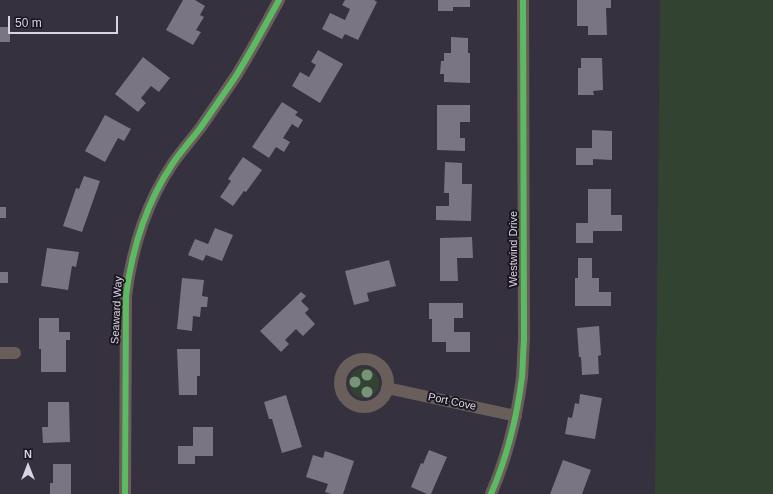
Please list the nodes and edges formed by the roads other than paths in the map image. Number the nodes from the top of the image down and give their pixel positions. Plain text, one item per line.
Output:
1 (279, 0) edge
2 (523, 0) edge
3 (0, 353) edge
4 (15, 353) dead end
5 (387, 388) dead end
6 (516, 416) junction
7 (125, 494) edge
8 (491, 494) edge

1 - 7 street, Seaward Way
2 - 6 street, Westwind Drive
3 - 4 street
5 - 6 street, Port Cove
6 - 8 street, Westwind Drive

